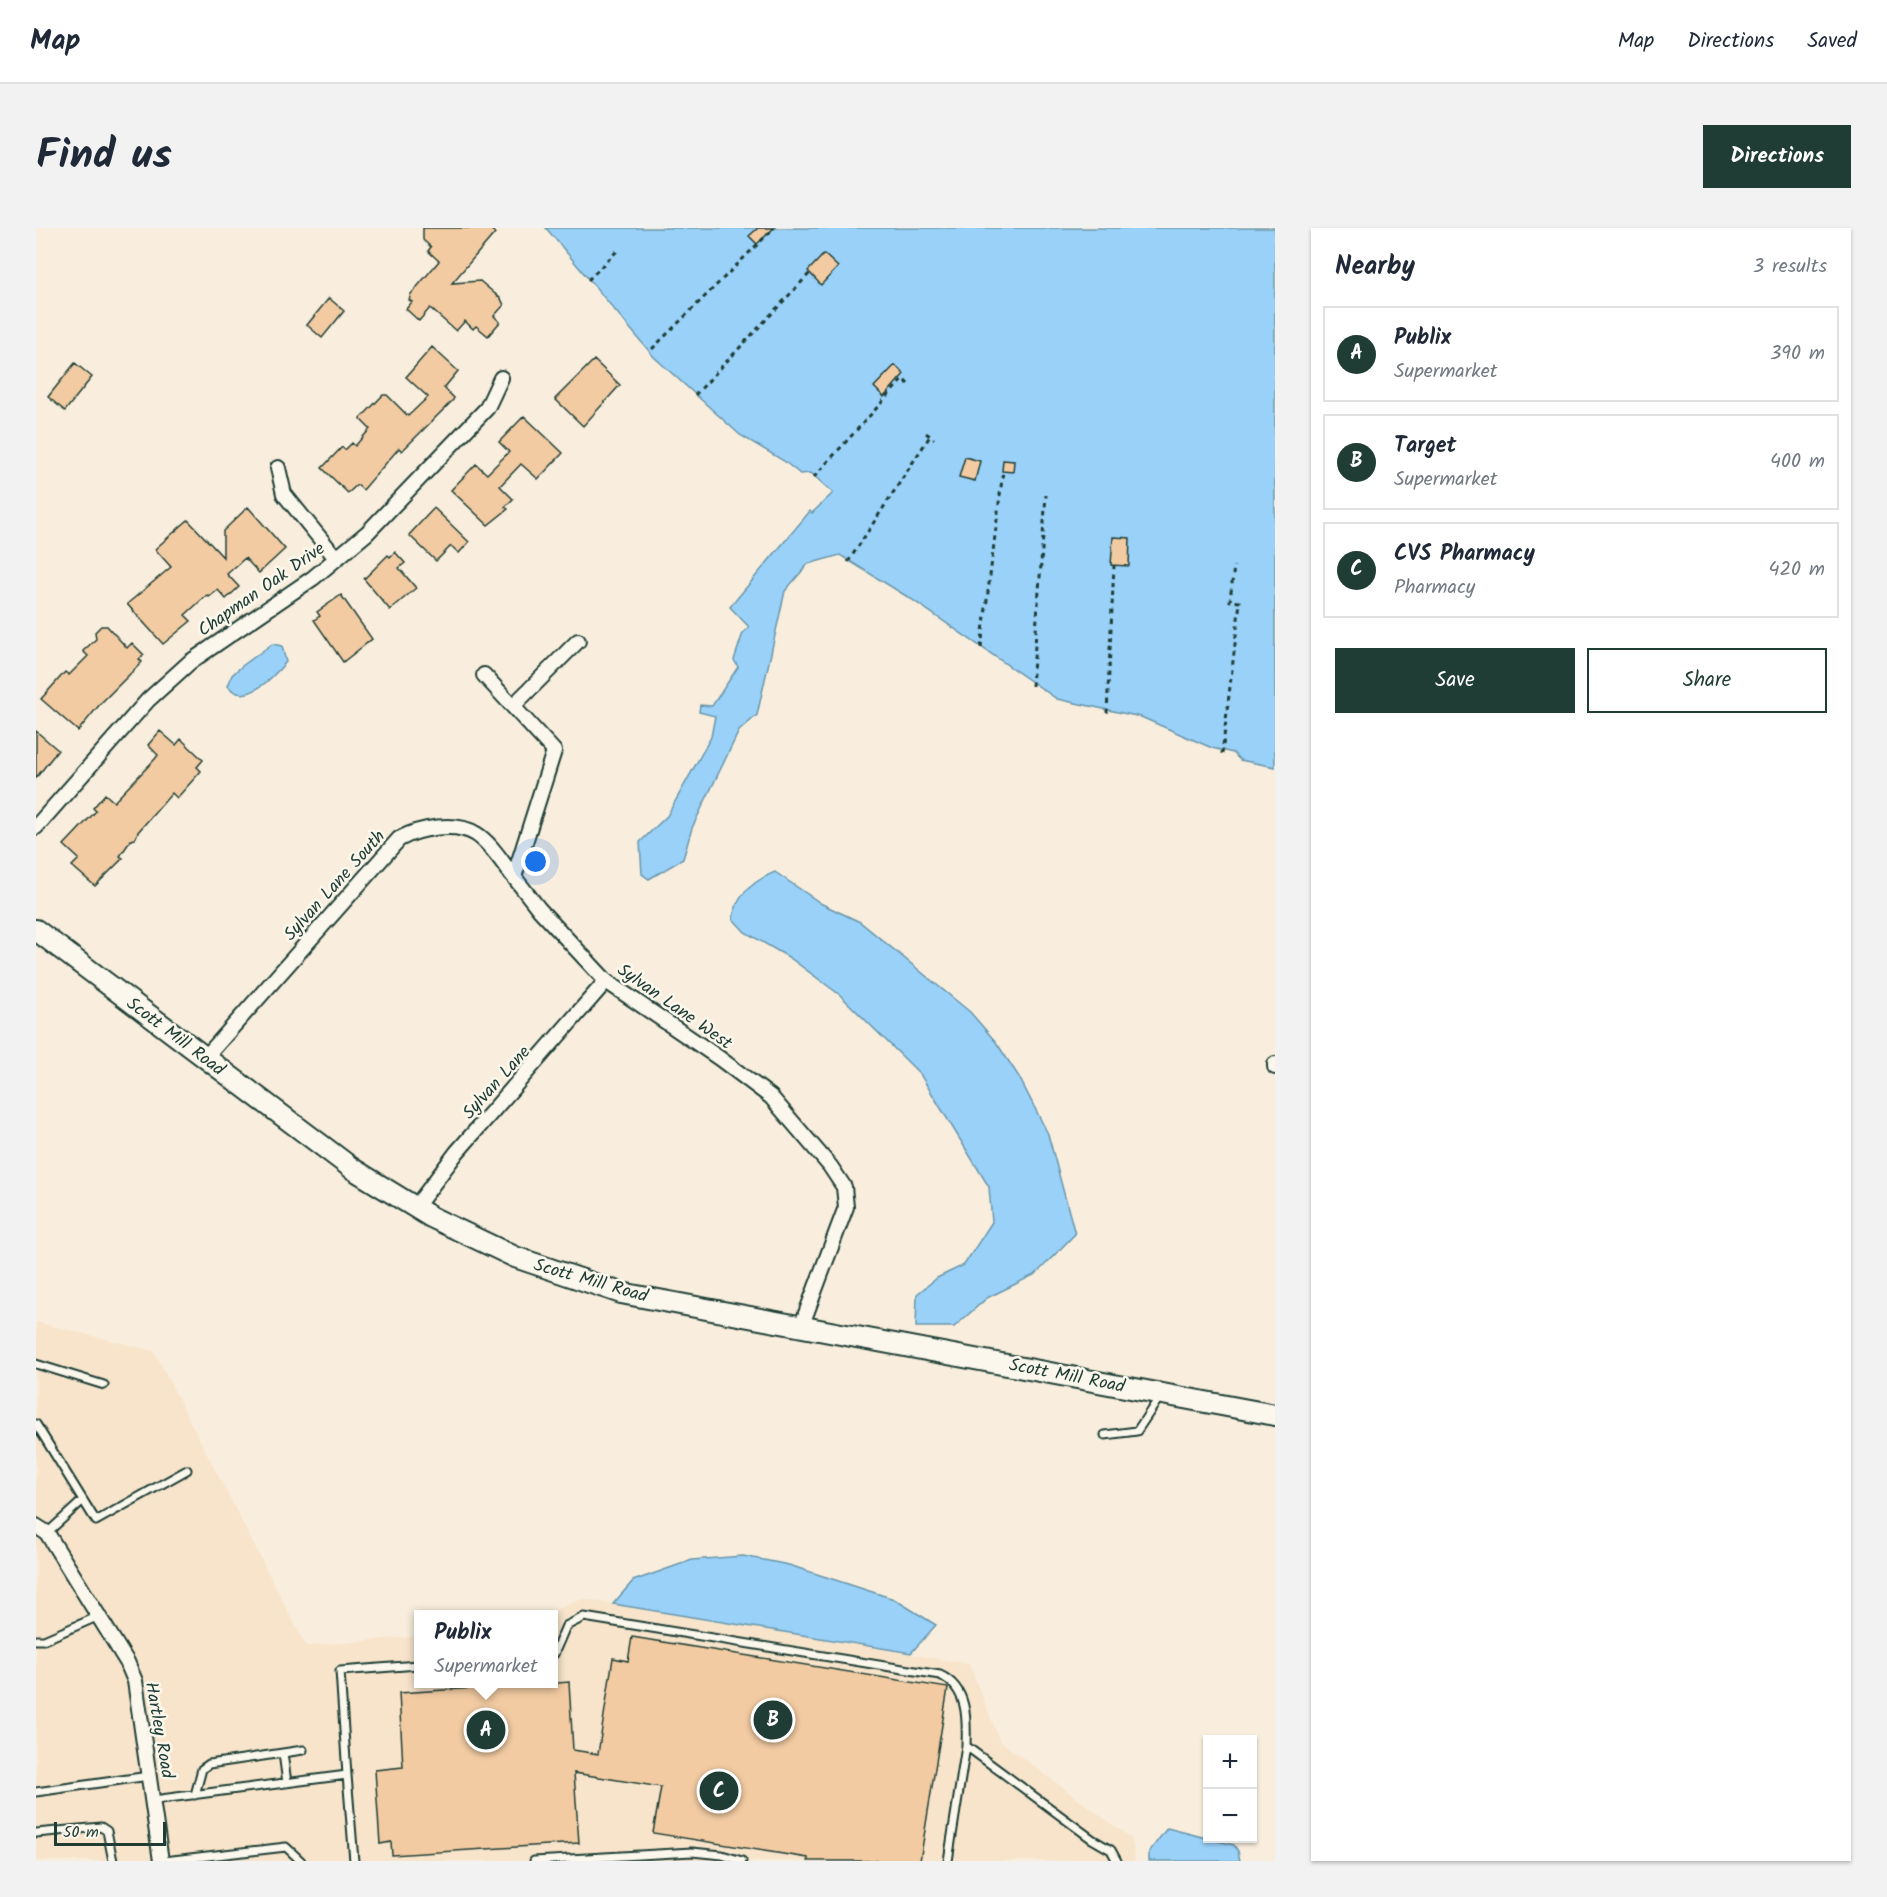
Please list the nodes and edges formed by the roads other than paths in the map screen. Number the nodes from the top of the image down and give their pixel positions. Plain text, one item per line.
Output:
1 (501, 378) dead end
2 (278, 468) dead end
3 (336, 558) junction
4 (578, 641) dead end
5 (484, 675) dead end
6 (513, 706) junction
7 (36, 827) edge
8 (514, 877) junction
9 (36, 930) edge
10 (606, 981) junction
11 (205, 1058) junction
12 (415, 1208) junction
13 (801, 1327) junction
14 (36, 1364) edge
15 (104, 1385) dead end
16 (1162, 1393) junction
17 (1275, 1415) edge
18 (36, 1424) edge
19 (1106, 1435) dead end
20 (187, 1470) dead end
21 (82, 1501) junction
22 (41, 1529) edge
23 (99, 1616) junction
24 (36, 1640) edge
25 (558, 1645) edge
26 (414, 1665) edge
27 (966, 1746) junction
28 (303, 1750) dead end
29 (283, 1753) junction
30 (347, 1775) junction
31 (150, 1776) junction
32 (287, 1783) junction
33 (36, 1792) edge
34 (195, 1795) junction
35 (153, 1800) junction
36 (36, 1833) edge
37 (651, 1858) edge
38 (602, 1859) edge
39 (113, 1861) edge
40 (163, 1861) edge
41 (301, 1861) edge
42 (354, 1861) edge
43 (534, 1861) edge
44 (742, 1861) edge
45 (948, 1861) edge
46 (1117, 1861) edge

1 - 3 street, Chapman Oak Drive
2 - 3 street
3 - 7 street, Chapman Oak Drive
4 - 6 street
5 - 6 street
6 - 8 street
8 - 10 street, Sylvan Lane West
8 - 11 street, Sylvan Lane South
9 - 11 street, Scott Mill Road
10 - 12 street, Sylvan Lane
10 - 13 street, Sylvan Lane West
11 - 12 street, Scott Mill Road
12 - 13 street, Scott Mill Road
13 - 16 street, Scott Mill Road
14 - 15 lane
16 - 17 street, Scott Mill Road
16 - 19 lane
18 - 21 lane
20 - 21 lane
21 - 22 lane
22 - 23 street, Hartley Road
23 - 24 lane
23 - 31 street, Hartley Road
25 - 27 lane
26 - 30 lane
27 - 45 lane
27 - 46 lane
28 - 29 lane
29 - 32 lane
29 - 34 lane
30 - 32 lane
30 - 42 lane
31 - 33 lane
31 - 35 street, Hartley Road
32 - 34 lane
34 - 35 lane
35 - 40 street, Hartley Road
36 - 39 lane
37 - 38 lane
37 - 44 lane
38 - 43 lane
40 - 41 lane

